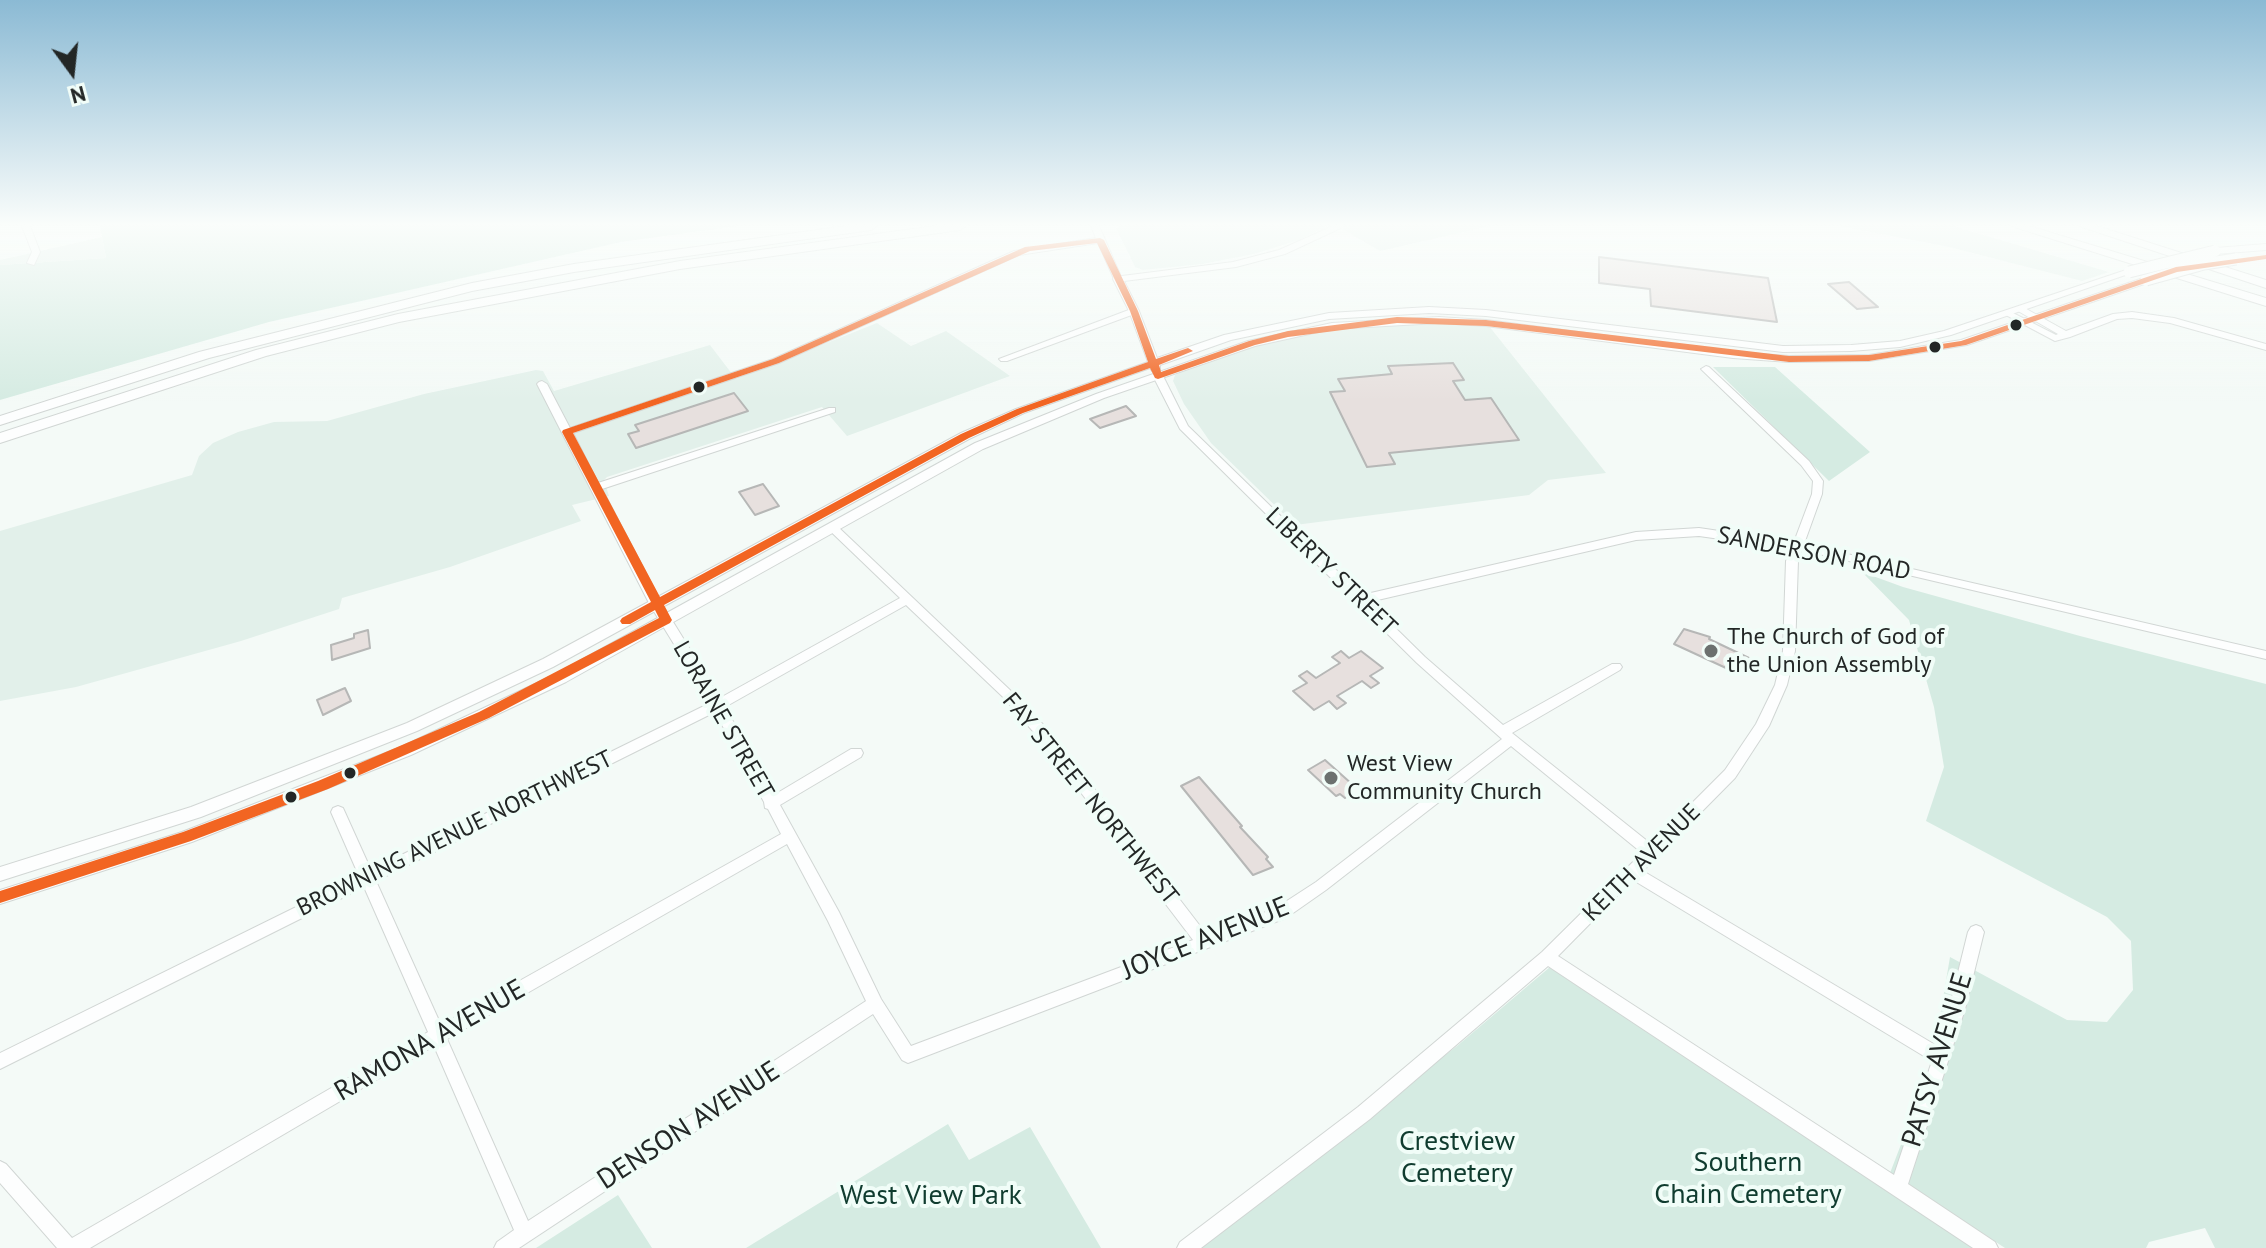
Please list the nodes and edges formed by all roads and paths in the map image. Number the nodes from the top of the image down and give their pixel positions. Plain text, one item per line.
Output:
1 (487, 284) edge
2 (578, 284) edge
3 (947, 284) edge
4 (1121, 284) edge
5 (2093, 284) edge
6 (2134, 284) edge
7 (2208, 284) edge
8 (2266, 302) edge
9 (2021, 309) junction
10 (1134, 311) junction
11 (2008, 314) junction
12 (341, 318) junction
13 (2039, 319) junction
14 (2026, 323) junction
15 (2067, 335) junction
16 (2266, 347) edge
17 (1004, 359) dead end
18 (1156, 369) junction
19 (1706, 369) dead end
20 (542, 384) dead end
21 (0, 410) edge
22 (832, 410) dead end
23 (0, 421) edge
24 (567, 432) junction
25 (0, 438) edge
26 (597, 487) junction
27 (832, 527) junction
28 (1798, 546) junction
29 (906, 600) junction
30 (1360, 600) junction
31 (656, 605) junction
32 (666, 620) junction
33 (2266, 655) edge
34 (1616, 667) dead end
35 (718, 705) junction
36 (1507, 736) junction
37 (856, 753) dead end
38 (317, 767) junction
39 (323, 785) junction
40 (770, 804) junction
41 (338, 812) dead end
42 (788, 837) junction
43 (1652, 853) junction
44 (1634, 873) junction
45 (0, 874) edge
46 (367, 877) junction
47 (0, 897) edge
48 (1976, 932) dead end
49 (1204, 943) junction
50 (1547, 957) junction
51 (875, 1004) junction
52 (438, 1035) junction
53 (908, 1055) joint
54 (1942, 1058) junction
55 (0, 1061) edge
56 (0, 1170) edge
57 (1898, 1188) junction
58 (525, 1234) junction
59 (71, 1248) edge
60 (503, 1248) edge
61 (1186, 1248) edge
62 (1989, 1248) edge

1 - 12 highway
2 - 25 highway
3 - 24 street
4 - 10 main road, LIBERTY STREET
5 - 9 main road, bridge
6 - 13 main road, bridge
7 - 8 highway
9 - 11 main road
9 - 13 street
10 - 17 street
10 - 18 main road, LIBERTY STREET
11 - 14 street
11 - 18 main road
12 - 21 highway
12 - 23 highway
13 - 14 main road
13 - 15 street
14 - 15 street
14 - 18 main road
15 - 16 street
18 - 27 main road
18 - 30 street, LIBERTY STREET
18 - 31 main road
19 - 28 street, KEITH AVENUE
20 - 24 street, LORAINE STREET
22 - 26 street
24 - 26 street, LORAINE STREET
26 - 31 street, LORAINE STREET
27 - 29 street, FAY STREET NORTHWEST
27 - 32 main road
28 - 30 street, SANDERSON ROAD
28 - 33 street, SANDERSON ROAD
28 - 43 street, KEITH AVENUE
29 - 35 street, BROWNING AVENUE NORTHWEST
29 - 49 street, FAY STREET NORTHWEST
30 - 36 street, LIBERTY STREET
31 - 32 street, LORAINE STREET
31 - 38 main road
32 - 35 street, LORAINE STREET
32 - 39 main road
34 - 36 street, JOYCE AVENUE
35 - 40 street, LORAINE STREET
35 - 46 street, BROWNING AVENUE NORTHWEST
36 - 43 street, LIBERTY STREET
36 - 49 street, JOYCE AVENUE
37 - 40 street
38 - 39 main road
38 - 45 main road
39 - 47 main road
40 - 42 street, LORAINE STREET
41 - 46 street
42 - 51 street, LORAINE STREET
42 - 52 street, RAMONA AVENUE
43 - 44 street, KEITH AVENUE
44 - 50 street, KEITH AVENUE
44 - 54 street
46 - 52 street
46 - 55 street, BROWNING AVENUE NORTHWEST
48 - 54 street, PATSY AVENUE
49 - 53 street, JOYCE AVENUE
50 - 57 street
50 - 61 street, KEITH AVENUE
51 - 53 street, LORAINE STREET
51 - 58 street, DENSON AVENUE
52 - 58 street
52 - 59 street, RAMONA AVENUE
54 - 57 street, PATSY AVENUE
56 - 59 street
57 - 62 street
58 - 60 street, DENSON AVENUE

